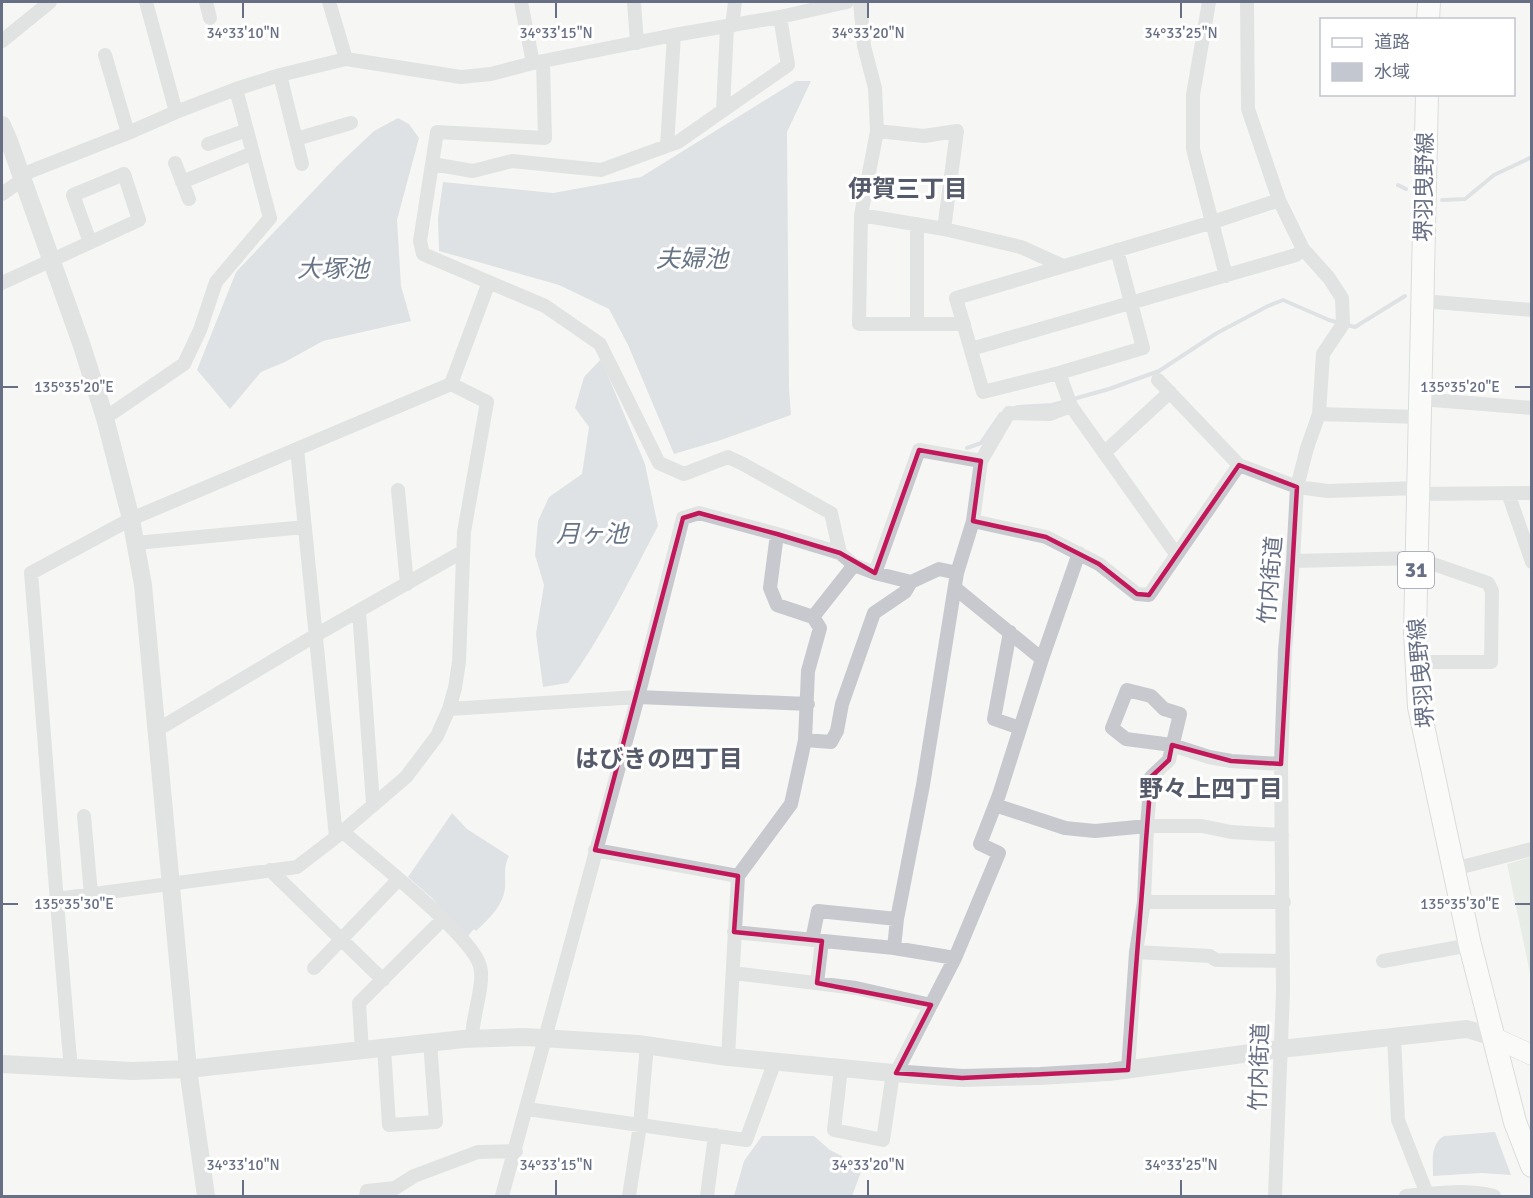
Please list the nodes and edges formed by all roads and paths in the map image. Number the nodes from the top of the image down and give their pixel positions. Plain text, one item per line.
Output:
1 (50, 2) edge
2 (146, 2) edge
3 (206, 2) edge
4 (329, 2) edge
5 (521, 2) edge
6 (634, 2) edge
7 (735, 2) edge
8 (847, 2) edge
9 (860, 2) edge
10 (1209, 2) edge
11 (1247, 2) edge
12 (1429, 2) edge
13 (780, 17) junction
14 (210, 18) dead end
15 (1428, 18) edge
16 (729, 26) junction
17 (674, 34) junction
18 (2, 41) edge
19 (637, 42) junction
20 (105, 55) dead end
21 (346, 59) junction
22 (538, 62) junction
23 (280, 75) junction
24 (236, 89) junction
25 (1426, 96) edge
26 (723, 110) junction
27 (176, 112) junction
28 (351, 123) dead end
29 (2, 125) edge
30 (247, 130) junction
31 (876, 131) junction
32 (128, 133) junction
33 (296, 139) junction
34 (208, 144) dead end
35 (667, 146) junction
36 (253, 153) junction
37 (175, 163) dead end
38 (302, 164) dead end
39 (432, 164) junction
40 (22, 178) junction
41 (182, 182) junction
42 (2, 194) edge
43 (189, 199) dead end
44 (1279, 200) junction
45 (861, 215) junction
46 (1213, 222) junction
47 (917, 224) junction
48 (944, 229) junction
49 (90, 242) junction
50 (1303, 249) junction
51 (1117, 250) junction
52 (50, 261) junction
53 (1063, 267) junction
54 (1226, 276) junction
55 (489, 282) junction
56 (2, 284) edge
57 (1422, 301) junction
58 (1131, 304) junction
59 (1532, 310) edge
60 (917, 324) junction
61 (964, 324) junction
62 (971, 349) junction
63 (1059, 373) junction
64 (1158, 380) dead end
65 (451, 384) junction
66 (1170, 392) junction
67 (1071, 406) junction
68 (1419, 408) junction
69 (1532, 408) edge
70 (1319, 414) junction
71 (105, 418) junction
72 (297, 449) junction
73 (1104, 453) junction
74 (981, 461) junction
75 (1239, 465) junction
76 (1297, 487) junction
77 (398, 490) dead end
78 (1417, 491) junction
79 (1508, 493) junction
80 (1532, 493) edge
81 (131, 519) junction
82 (973, 521) junction
83 (305, 527) junction
84 (777, 534) junction
85 (136, 543) junction
86 (462, 552) junction
87 (840, 553) junction
88 (1079, 553) junction
89 (1176, 554) junction
90 (1416, 558) junction
91 (1293, 561) junction
92 (1532, 562) edge
93 (854, 565) junction
94 (875, 573) junction
95 (957, 573) junction
96 (911, 582) junction
97 (407, 584) junction
98 (955, 588) junction
99 (359, 611) junction
100 (813, 617) junction
101 (1010, 632) junction
102 (316, 635) junction
103 (1042, 659) junction
104 (1416, 662) junction
105 (638, 697) junction
106 (808, 704) junction
107 (449, 709) junction
108 (1020, 728) junction
109 (158, 730) junction
110 (805, 740) junction
111 (1172, 745) junction
112 (1281, 764) junction
113 (373, 804) junction
114 (995, 805) junction
115 (84, 816) dead end
116 (1147, 826) junction
117 (339, 834) junction
118 (1282, 835) junction
119 (1532, 849) edge
120 (595, 850) junction
121 (1454, 869) junction
122 (270, 870) junction
123 (738, 876) junction
124 (398, 880) junction
125 (171, 883) junction
126 (91, 894) junction
127 (56, 899) junction
128 (1144, 902) junction
129 (1284, 902) junction
130 (897, 919) junction
131 (443, 920) junction
132 (734, 932) junction
133 (341, 939) junction
134 (817, 941) junction
135 (1470, 945) junction
136 (894, 948) junction
137 (1136, 952) junction
138 (955, 958) junction
139 (1283, 961) junction
140 (1383, 961) dead end
141 (314, 968) dead end
142 (733, 973) junction
143 (383, 980) junction
144 (817, 983) junction
145 (931, 1005) junction
146 (1394, 1036) junction
147 (1493, 1037) junction
148 (472, 1038) junction
149 (544, 1038) junction
150 (430, 1042) junction
151 (647, 1045) junction
152 (384, 1048) junction
153 (1280, 1049) junction
154 (362, 1050) junction
155 (1532, 1054) edge
156 (728, 1056) junction
157 (776, 1061) junction
158 (2, 1064) edge
159 (841, 1068) junction
160 (71, 1069) junction
161 (188, 1069) junction
162 (1128, 1070) junction
163 (895, 1073) junction
164 (527, 1109) junction
165 (640, 1125) junction
166 (715, 1136) junction
167 (516, 1151) junction
168 (1532, 1166) edge
169 (1435, 1194) edge
170 (206, 1197) edge
171 (366, 1197) edge
172 (502, 1197) edge
173 (629, 1197) edge
174 (707, 1197) edge
175 (1275, 1197) edge
176 (1406, 1197) edge
177 (1494, 1197) edge

1 - 18 street
2 - 27 street
3 - 14 street
4 - 21 street
5 - 22 street
6 - 19 street
7 - 16 street
8 - 13 street
9 - 31 street
10 - 46 street
11 - 44 street, 竹内街道
12 - 15 main road
13 - 16 street
13 - 26 street
16 - 17 street
16 - 26 street
17 - 19 street
17 - 35 street
19 - 22 street
20 - 32 street
21 - 22 street
21 - 23 street
22 - 39 street
23 - 24 street
23 - 33 street
24 - 27 street
24 - 30 street
25 - 57 main road, 堺羽曳野線 / 31
26 - 35 street
27 - 32 street
28 - 33 street
29 - 40 street
30 - 34 street
30 - 36 street
31 - 45 street
31 - 48 street
32 - 40 street
33 - 38 street
35 - 39 street
36 - 41 street
36 - 71 street
37 - 41 street
39 - 55 street
40 - 42 street
40 - 52 street
41 - 43 street
44 - 46 street
44 - 50 street, 竹内街道
45 - 47 street
45 - 60 street
46 - 51 street
46 - 54 street
47 - 48 street
47 - 60 street
48 - 53 street
49 - 49 street
49 - 52 street
50 - 54 street
50 - 70 street, 竹内街道
51 - 53 street
51 - 58 street
52 - 56 street
52 - 71 street
53 - 61 street
54 - 58 street
55 - 65 street
55 - 87 street
57 - 59 street
57 - 68 main road, 堺羽曳野線 / 31
58 - 62 street
58 - 63 street
60 - 61 street
61 - 62 street
62 - 63 street
63 - 67 street
64 - 66 street
65 - 72 street
65 - 86 street
66 - 73 street
66 - 75 street
67 - 73 street
67 - 74 street
68 - 69 street
68 - 70 street
68 - 78 main road, 堺羽曳野線 / 31
70 - 76 street, 竹内街道
71 - 81 street
72 - 81 street
72 - 83 street
73 - 89 street
74 - 82 street
74 - 94 street
75 - 76 street
75 - 89 street
76 - 78 street
76 - 91 street, 竹内街道
77 - 97 street
78 - 79 street
78 - 90 main road, 堺羽曳野線 / 31
79 - 80 street
79 - 92 street
81 - 85 street
81 - 127 street
82 - 88 street
82 - 95 street
83 - 85 street
83 - 102 street
84 - 87 street
84 - 100 street
84 - 105 street
85 - 109 street
86 - 97 street
86 - 107 street
87 - 93 street
88 - 89 street
88 - 103 street
90 - 91 street
90 - 104 main road, 堺羽曳野線 / 31
90 - 104 street
91 - 112 street, 竹内街道
93 - 94 street
93 - 100 street
94 - 96 street
95 - 96 street
95 - 98 street
96 - 110 street
97 - 99 street
98 - 101 street
98 - 130 street
99 - 102 street
99 - 113 street
100 - 106 street
101 - 103 street
101 - 108 street
102 - 109 street
102 - 117 street
103 - 108 street
104 - 121 main road, 堺羽曳野線 / 31
105 - 106 street
105 - 107 street
105 - 120 street
106 - 110 street
107 - 113 street
108 - 114 street
109 - 125 street
110 - 123 street
111 - 111 street
111 - 112 street
111 - 116 street
112 - 118 street, 竹内街道
113 - 117 street
114 - 116 street
114 - 138 street
115 - 126 street
116 - 118 street
116 - 128 street
117 - 122 street
117 - 124 street
118 - 129 street, 竹内街道
119 - 121 street
120 - 123 street
120 - 149 street
121 - 135 main road, 堺羽曳野線 / 31
122 - 125 street
122 - 133 street
123 - 132 street
124 - 131 street
124 - 133 street
125 - 126 street
125 - 161 street
126 - 127 street
127 - 160 street
128 - 129 street
128 - 137 street
129 - 139 street, 竹内街道
130 - 134 street
130 - 136 street
131 - 143 street
131 - 148 street
132 - 134 street
132 - 142 street
133 - 141 street
133 - 143 street
134 - 136 street
134 - 144 street
135 - 140 street
135 - 147 main road, 堺羽曳野線 / 31
136 - 138 street
137 - 139 street
137 - 162 street
138 - 145 street
139 - 153 street, 竹内街道
142 - 144 street
142 - 156 street
143 - 154 street
144 - 145 street
145 - 163 street
146 - 147 street
146 - 153 street
146 - 169 street
147 - 155 main road
147 - 168 main road, 堺羽曳野線 / 31
148 - 149 street
148 - 150 street
149 - 151 street
149 - 164 street
150 - 152 street
150 - 152 street
151 - 156 street
151 - 165 street
152 - 154 street
153 - 162 street
153 - 175 street, 竹内街道
154 - 161 street
156 - 157 street
157 - 159 street
157 - 166 street
158 - 160 street
159 - 163 street
159 - 163 street
160 - 161 street
161 - 170 street
162 - 163 street
164 - 165 street
164 - 167 street
165 - 166 street
165 - 173 street
166 - 174 street
167 - 171 street
167 - 172 street
169 - 176 street
169 - 177 street

